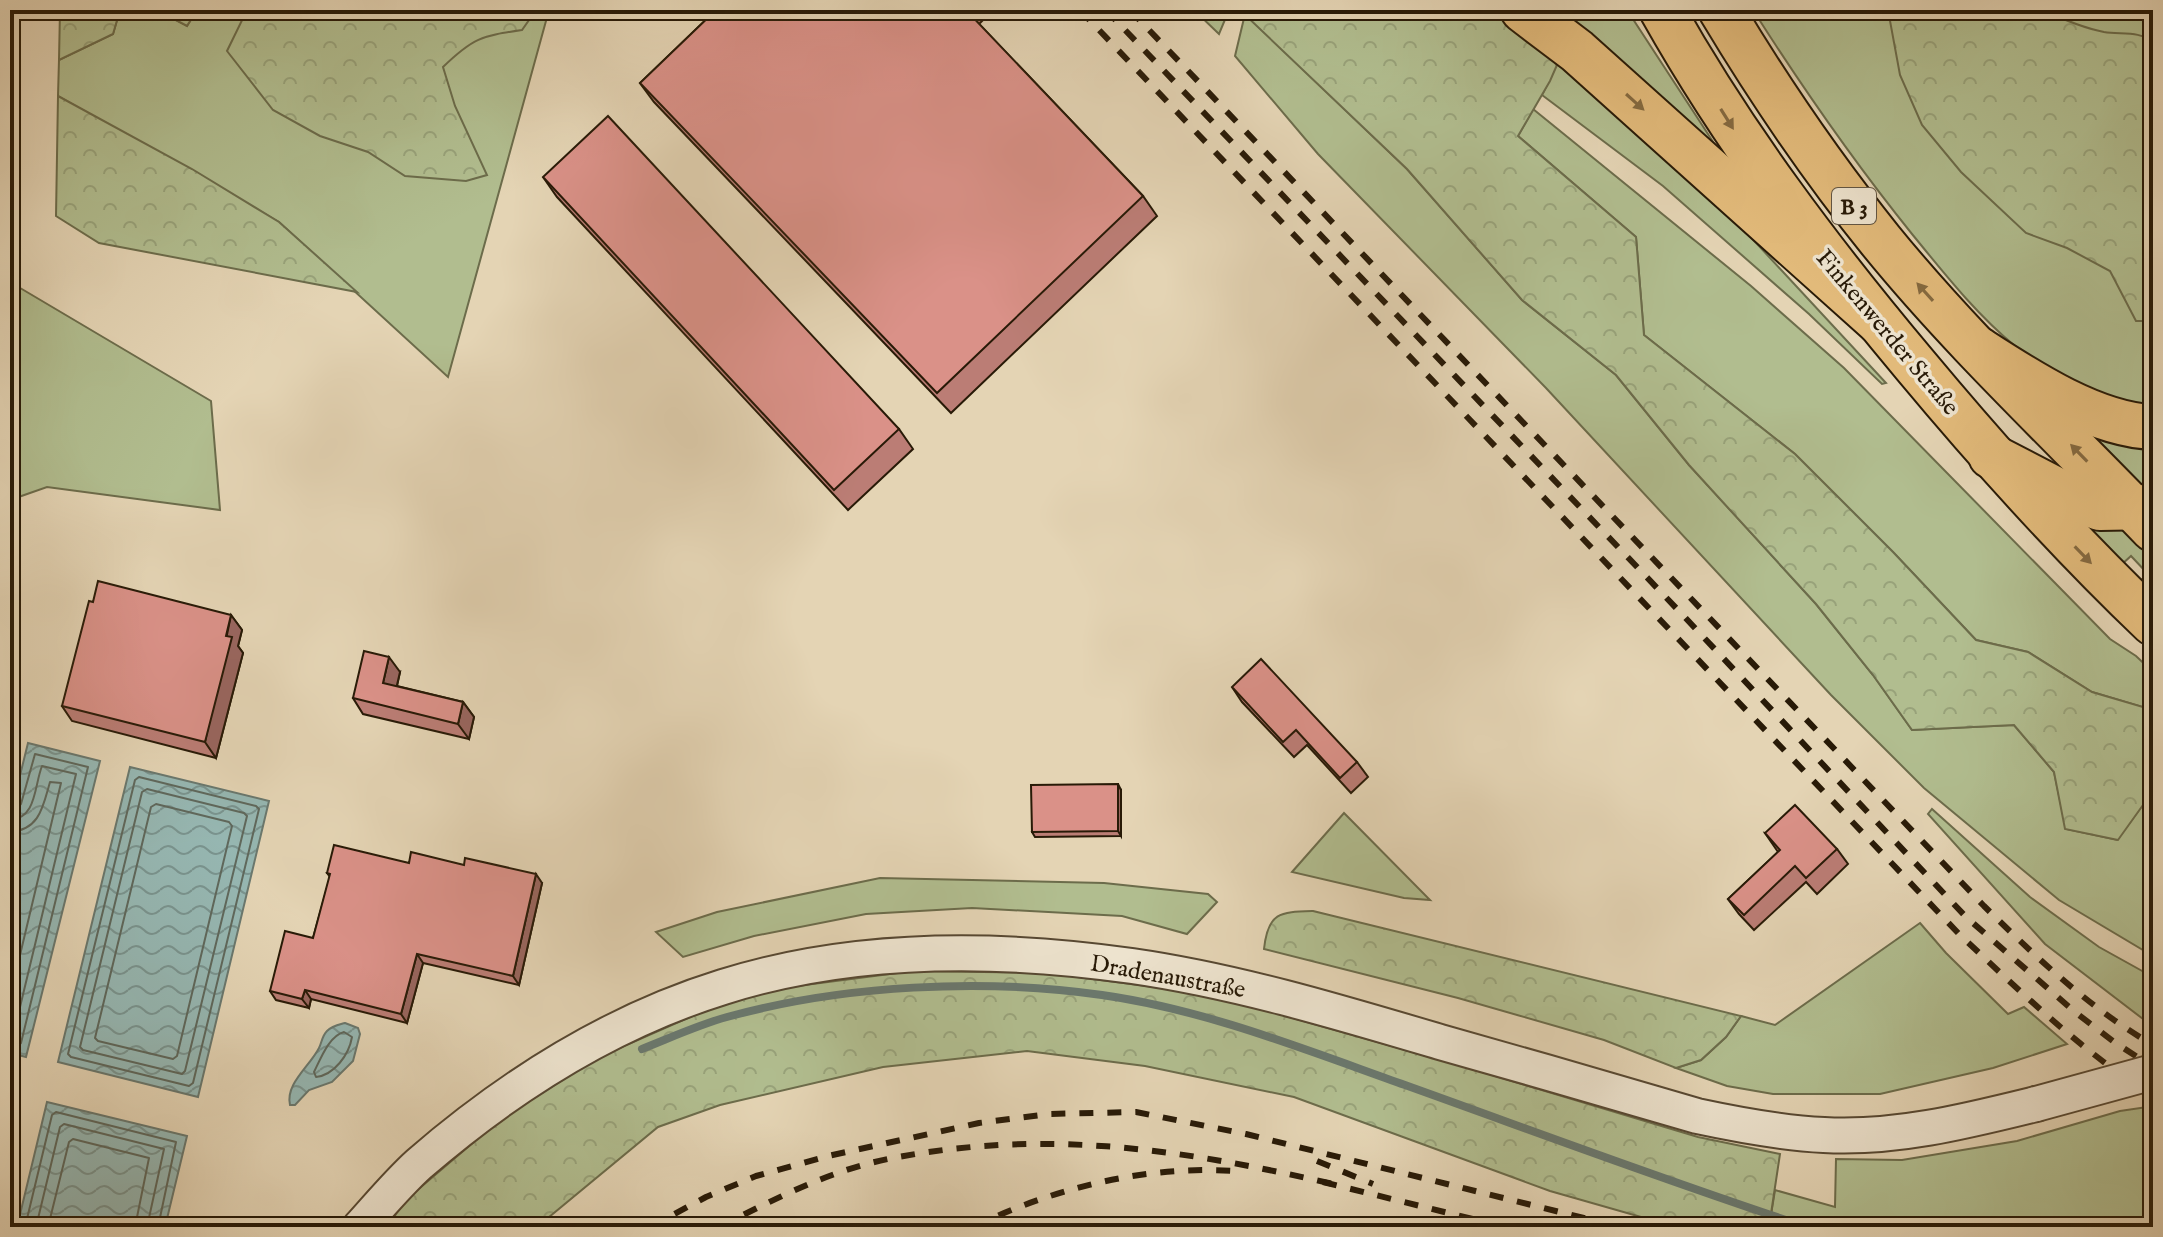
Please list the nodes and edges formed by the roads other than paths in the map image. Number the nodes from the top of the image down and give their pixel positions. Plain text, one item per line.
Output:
1 (1523, 10) edge
2 (1662, 10) edge
3 (1721, 10) edge
4 (1879, 322) junction
5 (1978, 349) junction
6 (2153, 427) edge
7 (1991, 456) junction
8 (2146, 515) edge
9 (2153, 623) edge
10 (2153, 1072) edge
11 (360, 1227) edge

1 -> 4 main road
2 -> 4 main road, Finkenwerder Straße / B 3
5 -> 3 main road, B 3
4 - 7 main road, Finkenwerder Straße / B 3
5 - 6 main road
8 -> 5 main road, B 3
7 - 8 main road
7 -> 9 main road, Finkenwerder Straße / B 3
10 - 11 street, Dradenaustraße, bridge

